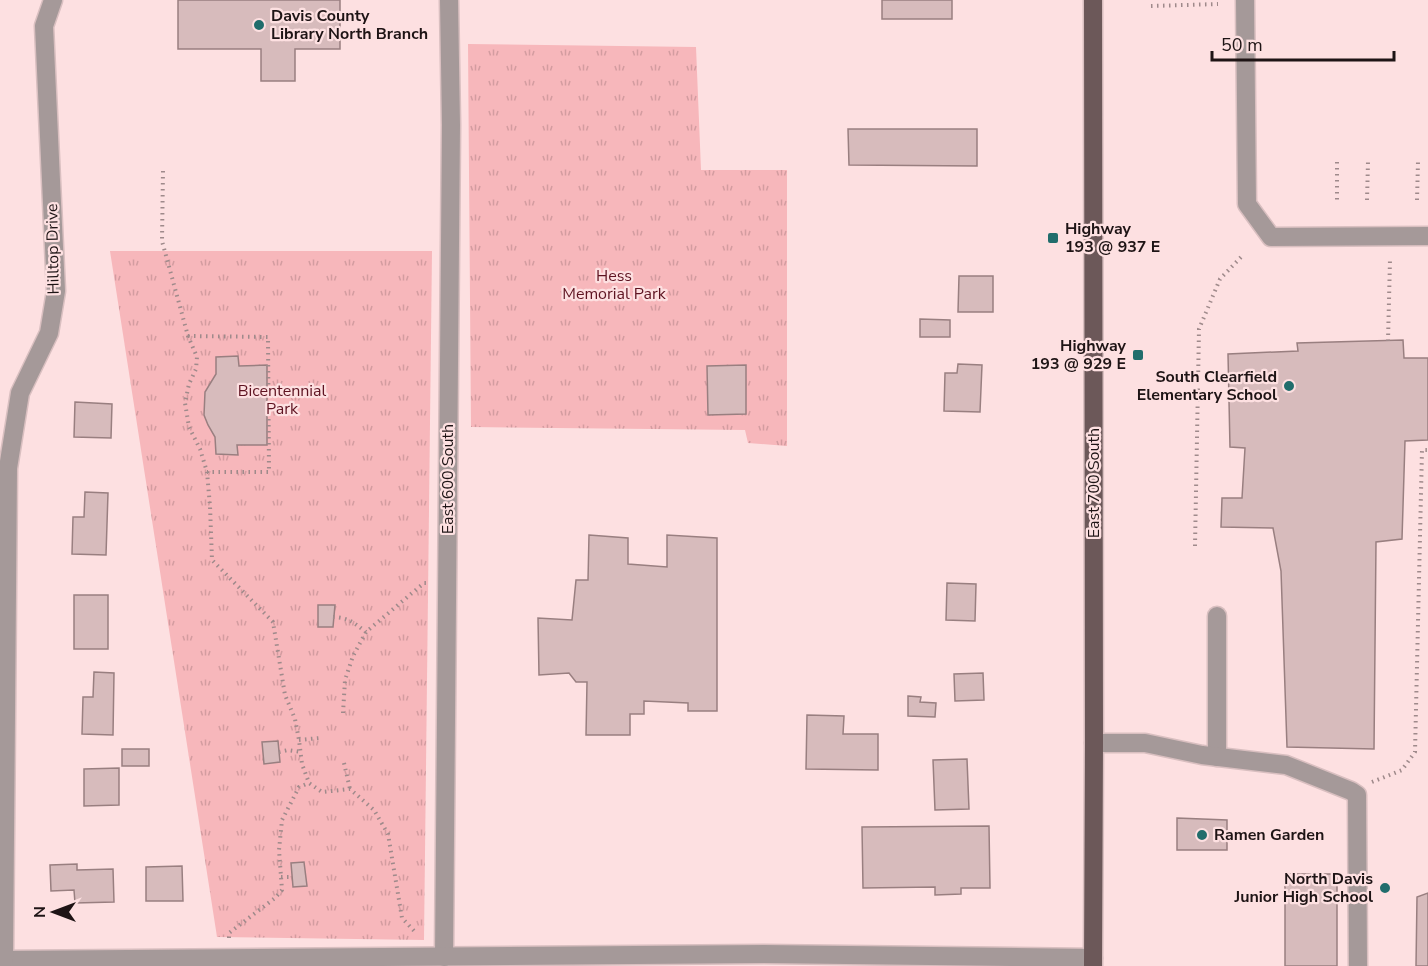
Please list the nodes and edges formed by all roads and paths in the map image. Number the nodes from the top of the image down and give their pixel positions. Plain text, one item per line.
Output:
1 (53, 0) edge
2 (449, 0) edge
3 (1094, 0) edge
4 (1245, 0) edge
5 (1218, 4) dead end
6 (1151, 6) dead end
7 (1337, 162) dead end
8 (1368, 162) dead end
9 (1418, 162) dead end
10 (163, 171) dead end
11 (1367, 200) dead end
12 (1417, 200) dead end
13 (1337, 201) dead end
14 (1428, 236) edge
15 (1243, 255) dead end
16 (1390, 260) dead end
17 (188, 336) junction
18 (1388, 341) dead end
19 (1428, 450) edge
20 (207, 472) junction
21 (1195, 546) dead end
22 (447, 583) junction
23 (1217, 616) dead end
24 (333, 617) dead end
25 (366, 632) junction
26 (343, 713) dead end
27 (320, 738) dead end
28 (299, 740) junction
29 (1095, 743) junction
30 (279, 752) dead end
31 (301, 752) junction
32 (1217, 757) junction
33 (344, 763) dead end
34 (309, 783) junction
35 (1366, 784) dead end
36 (350, 789) junction
37 (292, 876) dead end
38 (281, 877) junction
39 (229, 933) dead end
40 (416, 933) dead end
41 (444, 957) junction
42 (2, 960) edge
43 (1093, 962) edge
44 (1358, 966) edge

1 - 42 street, Hilltop Drive
2 - 22 street, East 600 South
3 - 29 main road, East 700 South
4 - 14 street
5 - 6 path
7 - 13 path
8 - 11 path
9 - 12 path
10 - 17 path
15 - 21 path
16 - 18 path
17 - 20 path
17 - 20 path
19 - 35 path
20 - 28 path
22 - 25 path
22 - 41 street, East 600 South
23 - 32 street
24 - 25 path
25 - 26 path
27 - 28 path
28 - 31 path
29 - 32 street
29 - 43 main road, East 700 South
30 - 31 path
31 - 34 path
32 - 44 street
33 - 36 path
34 - 36 path
34 - 38 path
36 - 40 path
37 - 38 path
38 - 39 path
41 - 42 street
41 - 43 street

